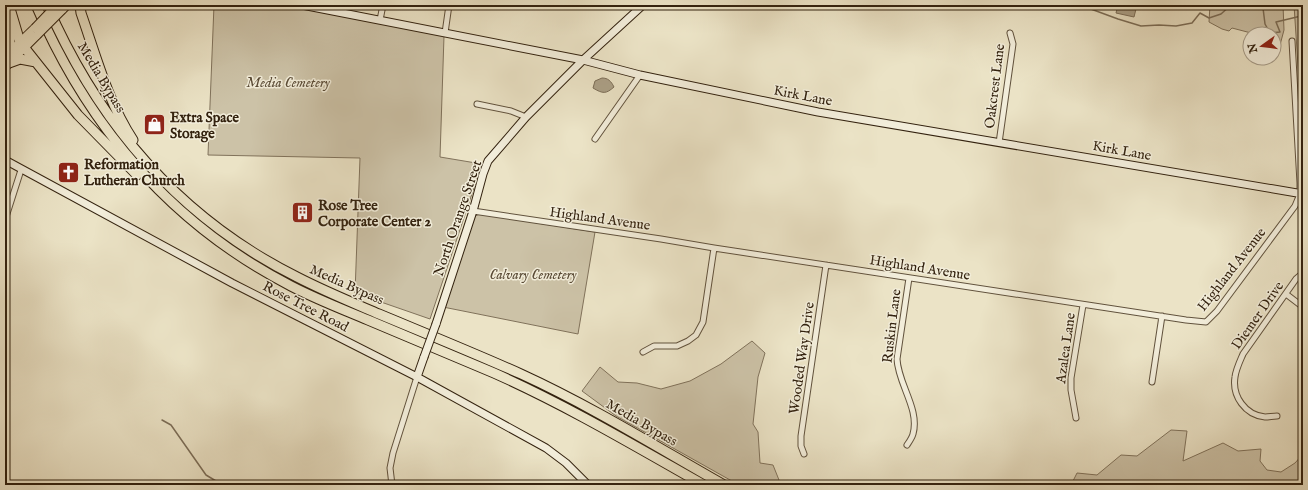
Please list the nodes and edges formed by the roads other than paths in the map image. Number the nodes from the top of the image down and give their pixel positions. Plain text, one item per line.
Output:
1 (9, 5) edge
2 (36, 5) edge
3 (48, 5) edge
4 (76, 5) edge
5 (302, 5) edge
6 (383, 5) edge
7 (449, 5) edge
8 (643, 5) edge
9 (62, 7) edge
10 (80, 9) edge
11 (380, 20) junction
12 (444, 33) junction
13 (1010, 33) dead end
14 (1292, 41) dead end
15 (23, 45) junction
16 (583, 60) junction
17 (7, 61) edge
18 (36, 62) junction
19 (640, 75) junction
20 (477, 104) dead end
21 (526, 117) junction
22 (595, 139) dead end
23 (999, 143) junction
24 (5, 160) edge
25 (22, 170) junction
26 (162, 180) junction
27 (1302, 194) edge
28 (473, 211) junction
29 (183, 212) junction
30 (5, 220) edge
31 (714, 248) junction
32 (826, 266) junction
33 (1303, 273) edge
34 (909, 278) junction
35 (1286, 294) junction
36 (1083, 305) junction
37 (1303, 307) edge
38 (1162, 316) junction
39 (643, 352) dead end
40 (418, 377) junction
41 (1152, 382) dead end
42 (1277, 416) dead end
43 (1076, 418) dead end
44 (907, 445) dead end
45 (804, 454) dead end
46 (392, 485) edge
47 (588, 485) edge
48 (704, 485) edge
49 (724, 485) edge

1 - 15 highway
1 - 17 highway
2 - 29 highway, Media Bypass
3 - 26 highway, Media Bypass
4 - 10 highway
5 - 11 street, Kirk Lane
6 - 11 street
7 - 12 street
8 - 16 street, North Orange Street
9 - 15 main road, bridge
10 - 26 highway
11 - 12 street, Kirk Lane
12 - 16 street, Kirk Lane
13 - 23 street, Oakcrest Lane
14 - 27 street
15 - 17 main road
15 - 18 highway
16 - 19 street, Kirk Lane
16 - 21 street, North Orange Street
17 - 18 highway
18 - 29 highway
19 - 22 street
19 - 23 street, Kirk Lane
20 - 21 street
21 - 28 street, North Orange Street
23 - 27 street, Kirk Lane
24 - 25 street, Rose Tree Road
25 - 30 street
25 - 40 street, Rose Tree Road
26 - 49 highway, Media Bypass
27 - 38 street, Highland Avenue
28 - 31 street, Highland Avenue
28 - 40 street, North Orange Street, bridge
29 - 48 highway, Media Bypass
31 - 32 street, Highland Avenue
31 - 39 street
32 - 34 street, Highland Avenue
32 - 45 street, Wooded Way Drive
33 - 35 street, Diemer Drive
34 - 36 street, Highland Avenue
34 - 44 street, Ruskin Lane
35 - 37 street
35 - 42 street, Diemer Drive
36 - 38 street, Highland Avenue
36 - 43 street, Azalea Lane
38 - 41 street
40 - 46 street
40 - 47 street, Rose Tree Road

